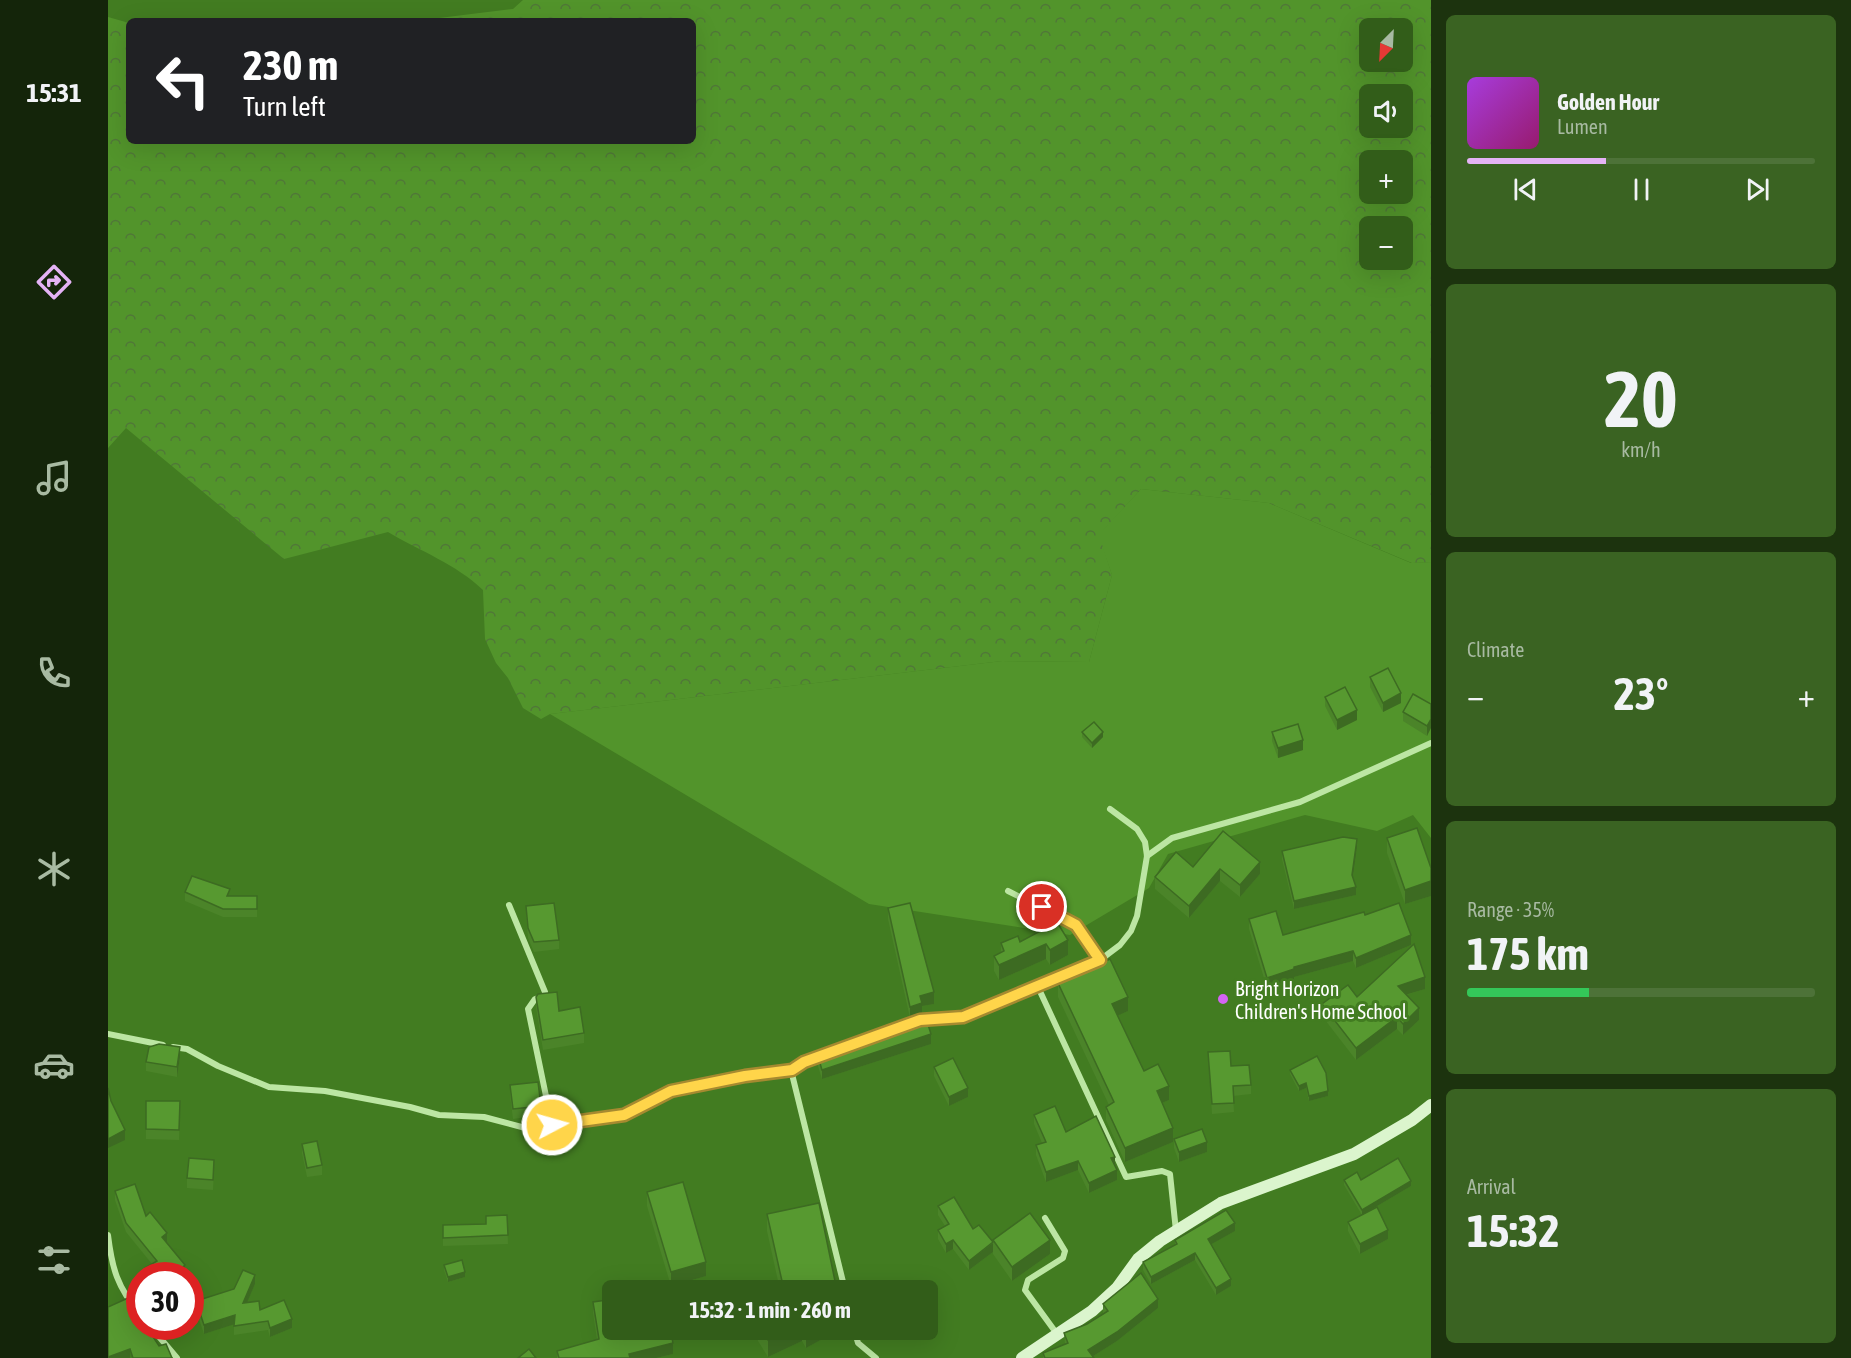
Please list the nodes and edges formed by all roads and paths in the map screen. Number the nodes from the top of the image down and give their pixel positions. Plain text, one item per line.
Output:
1 (1431, 743) edge
2 (1110, 809) dead end
3 (1147, 856) junction
4 (1008, 891) dead end
5 (509, 905) dead end
6 (1100, 960) junction
7 (1038, 987) junction
8 (910, 1024) edge
9 (108, 1034) edge
10 (831, 1052) edge
11 (792, 1070) junction
12 (1431, 1105) edge
13 (552, 1125) junction
14 (1045, 1218) dead end
15 (1177, 1231) junction
16 (108, 1234) edge
17 (843, 1280) edge
18 (126, 1296) edge
19 (126, 1301) edge
20 (118, 1306) edge
21 (1058, 1335) junction
22 (162, 1340) edge
23 (857, 1340) edge
24 (177, 1358) edge
25 (876, 1358) edge
26 (1022, 1358) edge

1 - 3 street
2 - 3 street
3 - 6 street
4 - 6 street
5 - 13 street
6 - 7 street
7 - 8 street
7 - 15 street
9 - 13 street
10 - 11 street
11 - 13 street
11 - 17 street
12 - 15 street
14 - 21 street
15 - 21 street
16 - 18 street
19 - 20 street
21 - 26 street
22 - 24 street
23 - 25 street

